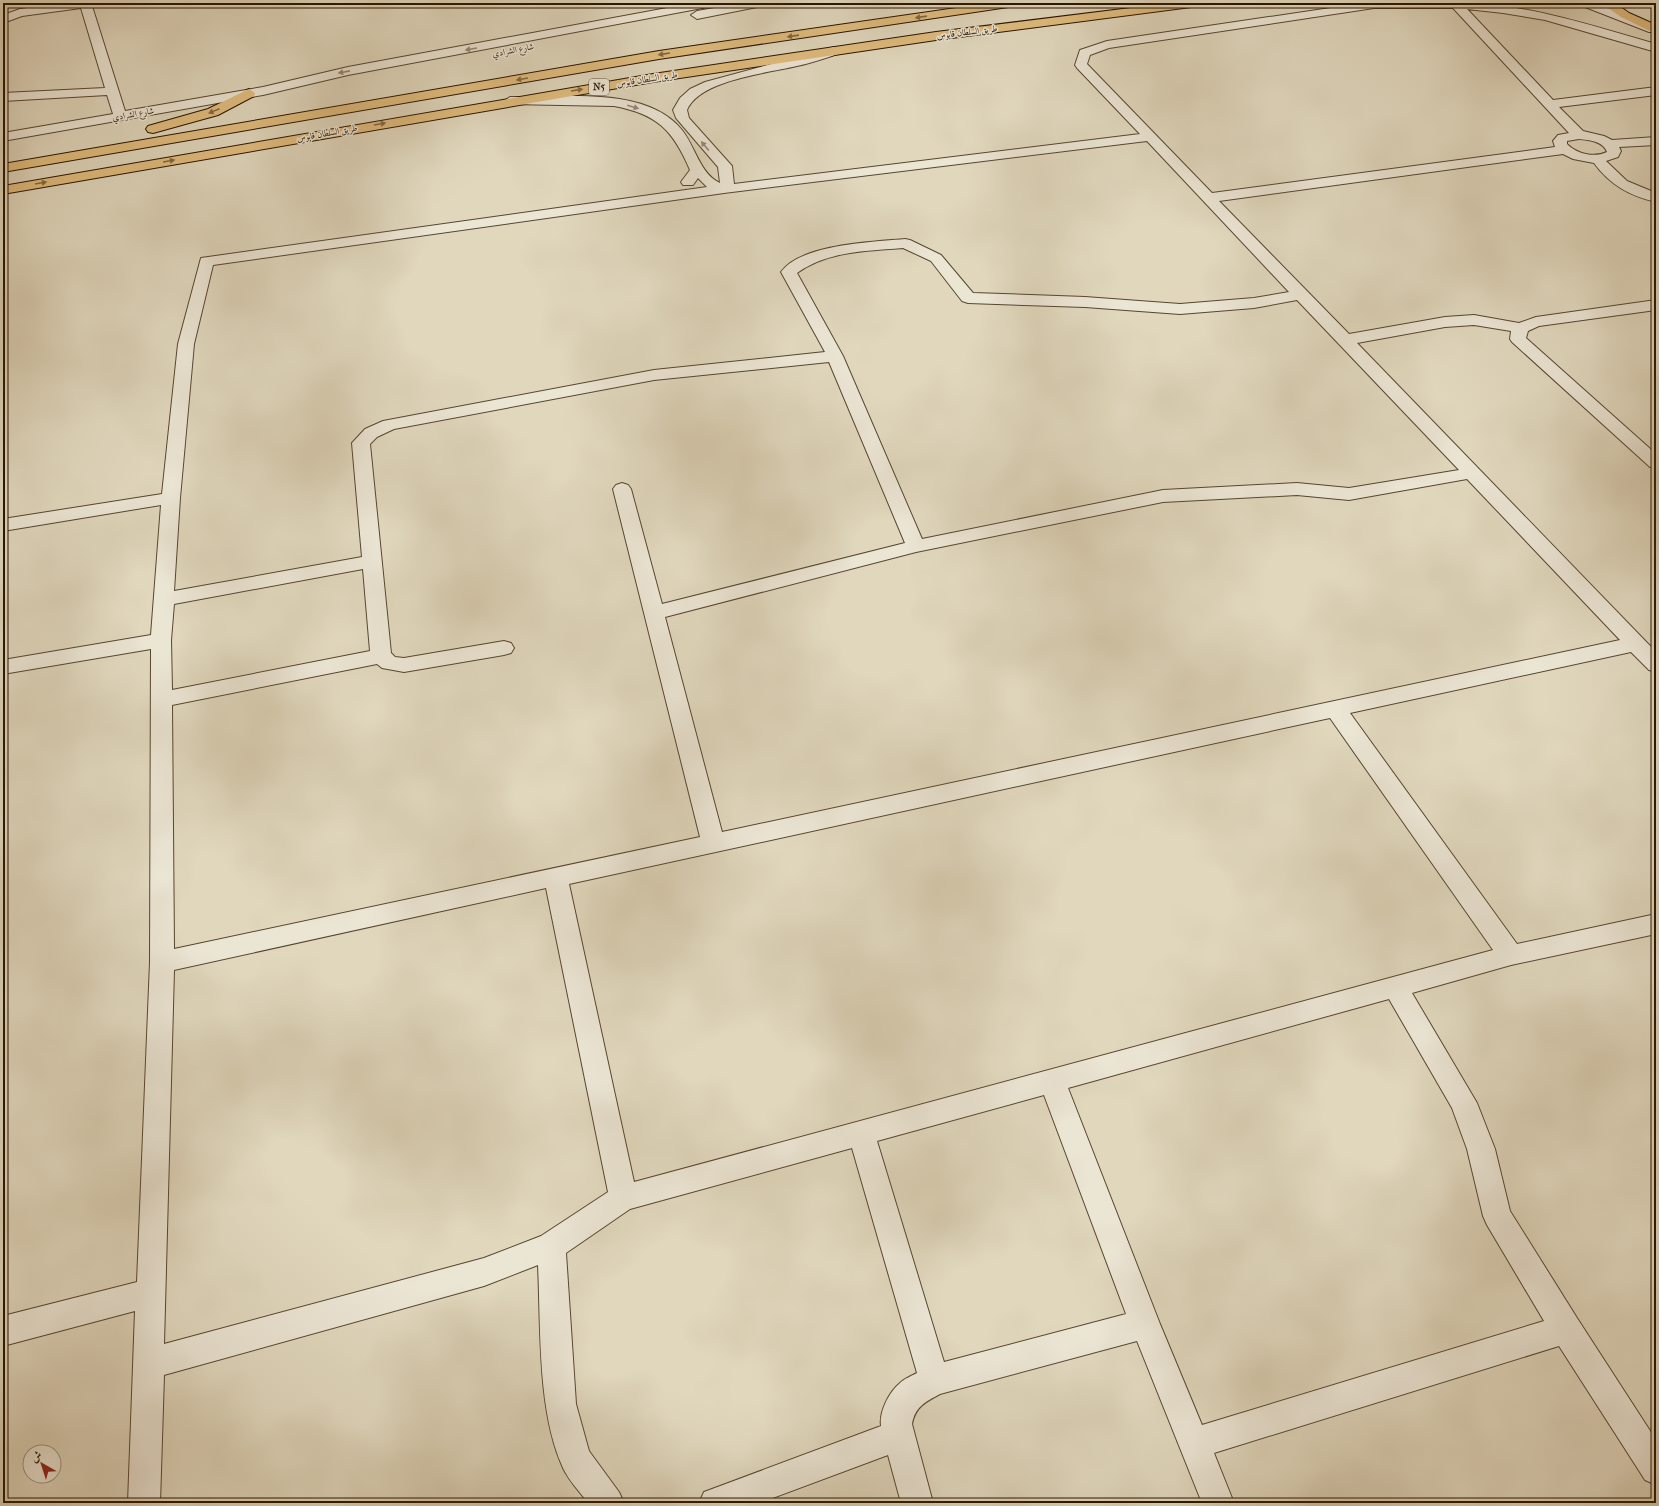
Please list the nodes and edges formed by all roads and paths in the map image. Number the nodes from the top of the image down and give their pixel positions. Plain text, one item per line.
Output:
1 (86, 3) edge
2 (650, 3) edge
3 (713, 3) edge
4 (762, 3) edge
5 (1015, 3) edge
6 (1199, 3) edge
7 (1390, 3) edge
8 (1584, 3) edge
9 (1607, 3) edge
10 (1457, 4) edge
11 (1374, 5) junction
12 (680, 8) edge
13 (3, 19) edge
14 (587, 28) junction
15 (1654, 29) edge
16 (1656, 48) edge
17 (834, 51) junction
18 (112, 91) junction
19 (263, 91) junction
20 (1656, 91) edge
21 (249, 93) junction
22 (3, 97) edge
23 (510, 102) junction
24 (1549, 104) junction
25 (174, 107) junction
26 (120, 116) junction
27 (182, 122) junction
28 (1579, 135) junction
29 (3, 137) edge
30 (1149, 137) junction
31 (1656, 141) edge
32 (1610, 144) junction
33 (1564, 150) junction
34 (3, 156) edge
35 (1597, 158) junction
36 (725, 166) junction
37 (3, 168) edge
38 (697, 170) junction
39 (779, 182) junction
40 (724, 189) junction
41 (3, 190) edge
42 (661, 198) junction
43 (1210, 198) junction
44 (1656, 198) edge
45 (1302, 294) junction
46 (1656, 305) edge
47 (1520, 328) junction
48 (1346, 340) junction
49 (836, 356) junction
50 (1656, 463) edge
51 (1472, 473) junction
52 (622, 489) dead end
53 (171, 498) junction
54 (3, 525) edge
55 (916, 546) junction
56 (372, 561) junction
57 (164, 599) junction
58 (654, 613) junction
59 (161, 640) junction
60 (1636, 644) junction
61 (504, 648) dead end
62 (381, 656) junction
63 (1656, 665) edge
64 (3, 667) edge
65 (162, 699) junction
66 (1335, 709) junction
67 (713, 843) junction
68 (556, 877) junction
69 (1656, 924) edge
70 (1511, 955) junction
71 (162, 962) junction
72 (1395, 987) junction
73 (1052, 1081) junction
74 (861, 1133) junction
75 (623, 1198) junction
76 (551, 1246) junction
77 (150, 1293) junction
78 (1145, 1324) junction
79 (1566, 1329) junction
80 (3, 1331) edge
81 (148, 1364) junction
82 (934, 1380) junction
83 (898, 1436) junction
84 (1193, 1444) junction
85 (1656, 1468) edge
86 (144, 1503) edge
87 (608, 1503) edge
88 (715, 1503) edge
89 (917, 1503) edge
90 (1218, 1503) edge

1 - 13 street
1 - 18 street
2 - 14 street
3 - 12 street, شارع الشرادي
4 - 12 street, شارع الشرادي
5 -> 37 highway, طريق السلطان قابوس / N5
6 - 17 highway, طريق السلطان قابوس / N5
7 - 11 street
8 - 15 street
9 - 15 highway
10 - 11 street
10 - 16 street
10 - 24 street
11 - 30 street
12 - 14 street, شارع الشرادي
12 - 19 street, شارع الشرادي
14 -> 19 street, شارع الشرادي
23 -> 17 highway, طريق السلطان قابوس / N5
36 -> 17 street
18 - 22 street
18 - 26 street
19 - 21 street, شارع الشرادي
20 - 24 street
21 - 25 street, شارع الشرادي
21 -> 27 highway
23 -> 38 street
41 -> 23 highway, طريق السلطان قابوس / N5
24 - 28 street
25 - 26 street, شارع الشرادي
25 - 27 highway
26 - 29 street, شارع الشرادي
27 - 34 highway
28 - 32 street
28 - 33 street
30 - 39 street
30 - 43 street
31 - 32 street
32 - 35 street
33 - 35 street
33 - 43 street
35 - 44 street
36 - 39 street
36 - 40 street
38 - 40 street
38 - 42 street
39 - 40 street
40 - 42 street
42 - 53 street
43 - 45 street
45 - 48 street
45 - 49 street
46 - 47 street
47 - 48 street
47 - 50 street
48 - 51 street
49 - 55 street
49 - 56 street
51 - 55 street
51 - 60 street
52 - 58 street
53 - 54 street
53 - 57 street
55 - 58 street
56 - 57 street
56 - 62 street
57 - 59 street
58 - 67 street
59 - 64 street
59 - 65 street
60 - 63 street
60 - 66 street
61 - 62 street
62 - 65 street
65 - 71 street
66 - 67 street
66 - 70 street
67 - 68 street
68 - 71 street
68 - 75 street
69 - 70 street
70 - 72 street
71 - 77 street
72 - 73 street
72 - 79 street
73 - 74 street
73 - 78 street
74 - 75 street
74 - 82 street
75 - 76 street
76 - 81 street
76 - 87 street
77 - 80 street
77 - 81 street
78 - 82 street
78 - 84 street
79 - 84 street
79 - 85 street
81 - 86 street
82 - 83 street
83 - 88 street
83 - 89 street
84 - 90 street

